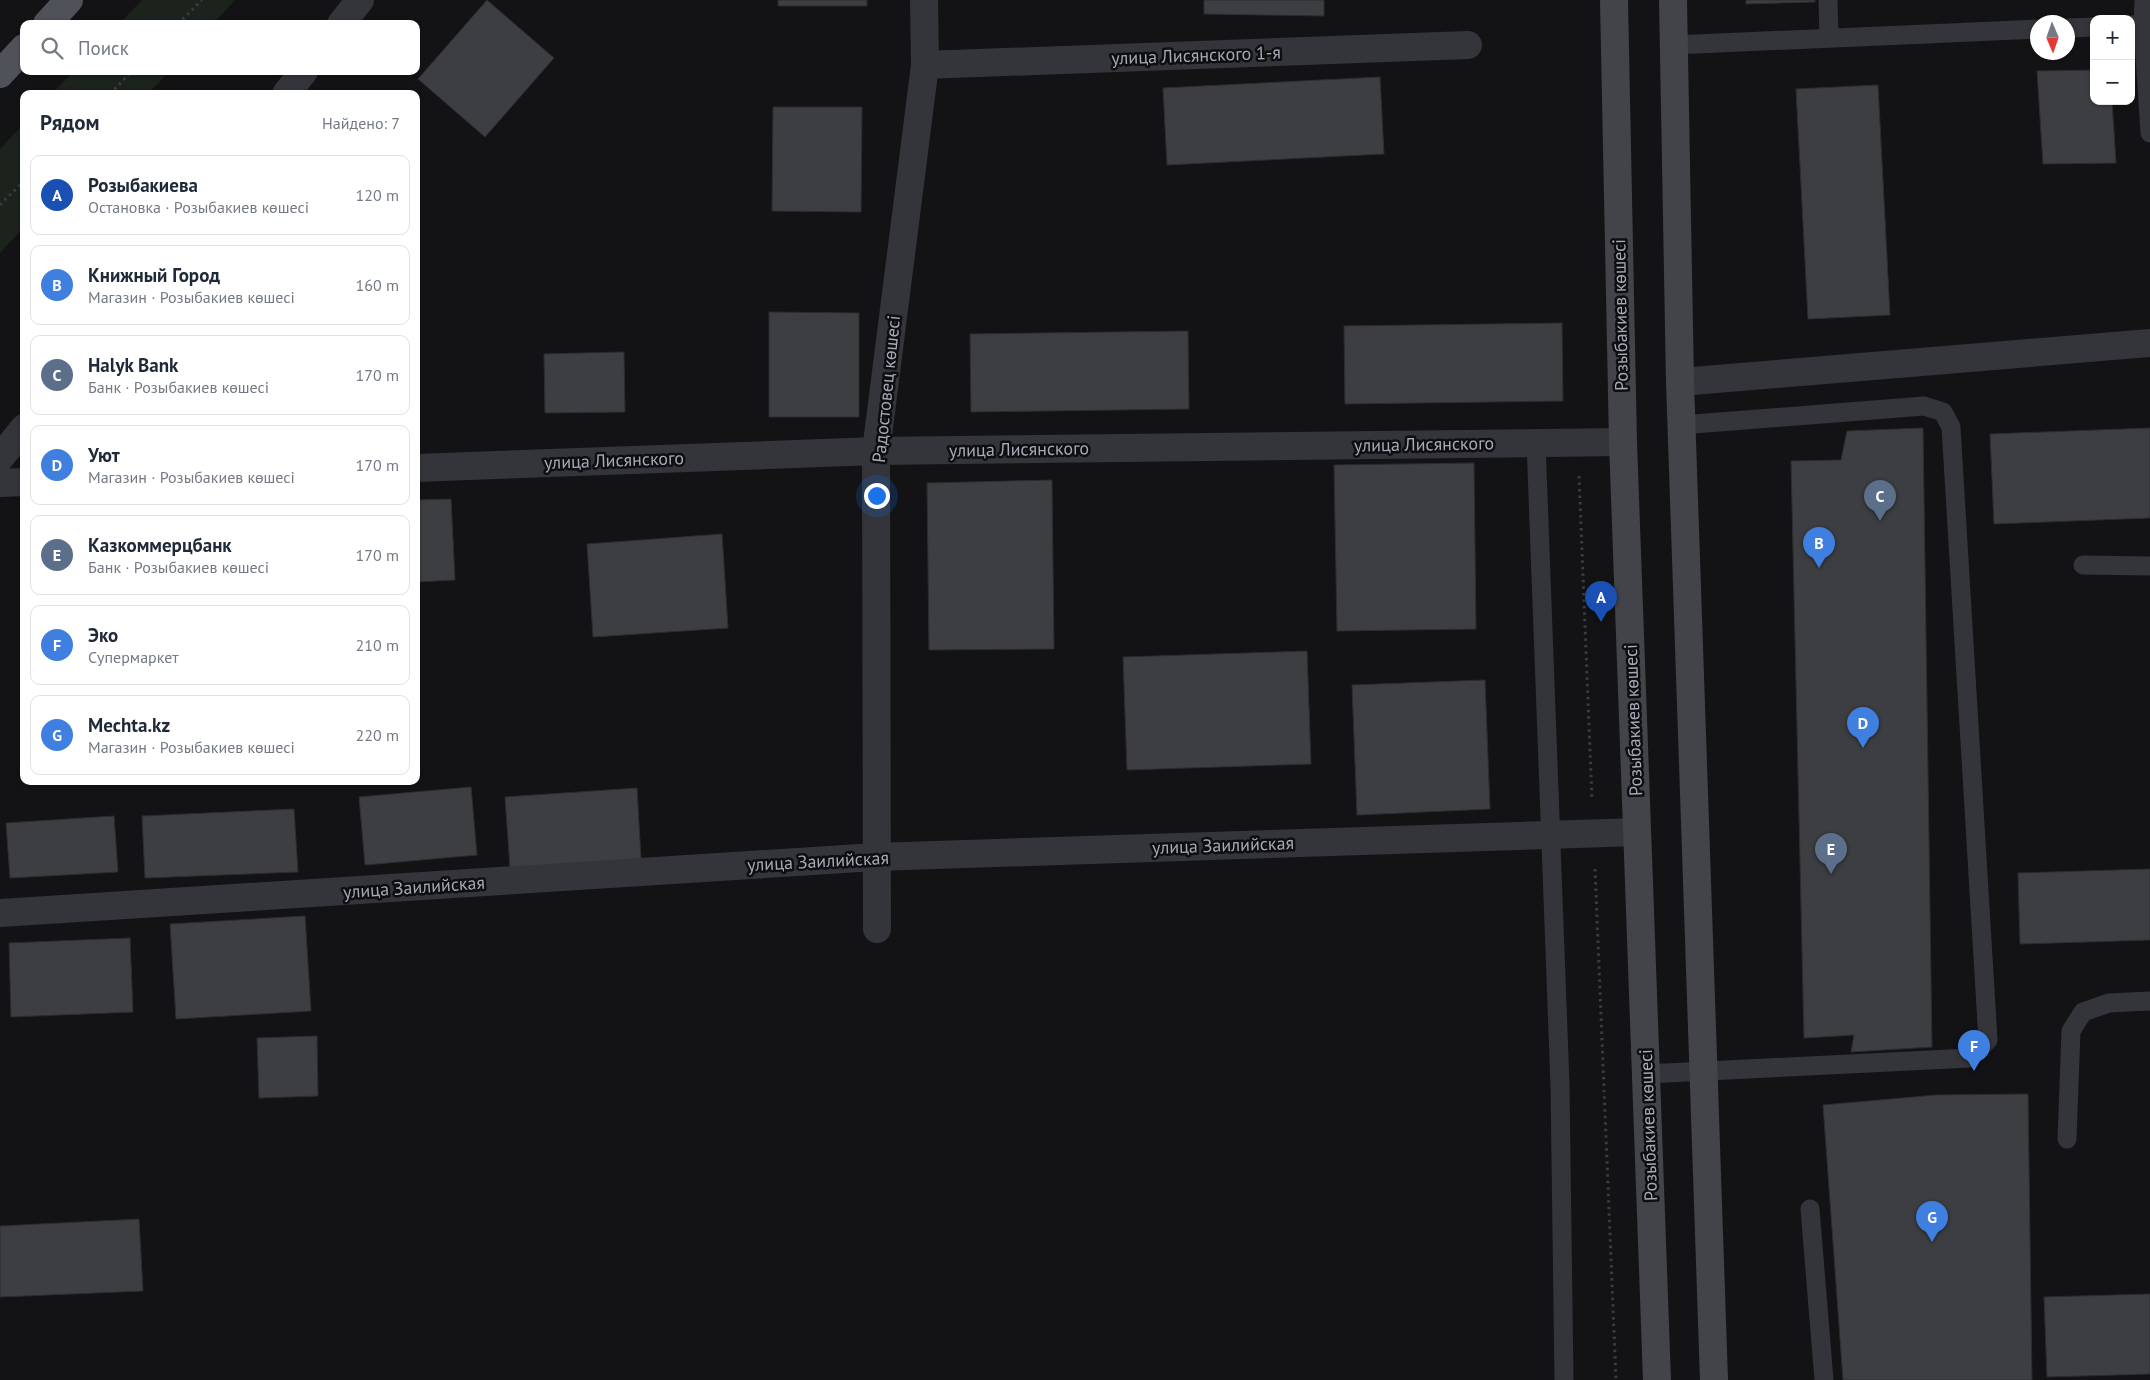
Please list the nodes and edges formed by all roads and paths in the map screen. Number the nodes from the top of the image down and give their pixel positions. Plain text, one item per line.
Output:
1 (69, 0) edge
2 (202, 0) edge
3 (360, 0) edge
4 (924, 0) edge
5 (1614, 0) edge
6 (1673, 0) edge
7 (1828, 0) edge
8 (2144, 0) edge
9 (51, 20) edge
10 (182, 20) edge
11 (345, 20) edge
12 (2137, 25) edge
13 (2090, 27) edge
14 (2075, 28) edge
15 (2030, 29) edge
16 (1829, 38) junction
17 (1468, 45) dead end
18 (1674, 45) junction
19 (20, 52) edge
20 (925, 64) junction
21 (0, 74) edge
22 (128, 75) edge
23 (301, 75) edge
24 (114, 90) edge
25 (289, 90) edge
26 (2150, 133) edge
27 (20, 185) edge
28 (0, 205) edge
29 (2150, 344) edge
30 (1680, 382) junction
31 (1681, 426) junction
32 (20, 433) edge
33 (1536, 442) junction
34 (1623, 442) junction
35 (876, 451) junction
36 (0, 458) edge
37 (420, 468) edge
38 (1579, 475) dead end
39 (20, 482) edge
40 (0, 483) edge
41 (2083, 565) dead end
42 (2150, 566) edge
43 (1637, 832) junction
44 (1594, 833) junction
45 (1551, 834) junction
46 (875, 857) junction
47 (0, 913) edge
48 (877, 929) dead end
49 (2150, 1002) edge
50 (1703, 1072) junction
51 (1646, 1074) junction
52 (2068, 1139) dead end
53 (1810, 1209) dead end
54 (1564, 1380) edge
55 (1616, 1380) edge
56 (1658, 1380) edge
57 (1714, 1380) edge
58 (1824, 1380) edge

1 - 9 main road
2 - 10 path
3 - 11 street
4 - 20 street, Радостовец көшесі
5 - 34 main road, Розыбакиев көшесі
6 - 18 main road
7 - 16 lane
8 - 12 lane
12 - 26 lane
13 - 14 lane
15 - 16 lane
16 - 18 lane
17 - 20 street, улица Лисянского 1-я
18 - 30 main road
19 - 21 main road
20 - 35 street, Радостовец көшесі
22 - 24 path
23 - 25 street
27 - 28 path
29 - 30 street
30 - 31 main road
31 - 50 main road
31 - 50 lane
32 - 36 street
33 - 34 street, улица Лисянского
33 - 35 street, улица Лисянского
33 - 45 lane
34 - 43 main road, Розыбакиев көшесі
35 - 37 street, улица Лисянского
35 - 46 street, Радостовец көшесі
38 - 44 path
39 - 40 street
41 - 42 lane
43 - 44 street, улица Заилийская
43 - 51 main road, Розыбакиев көшесі
44 - 45 street, улица Заилийская
44 - 55 path
45 - 46 street, улица Заилийская
45 - 54 lane
46 - 47 street, улица Заилийская
46 - 48 street, Радостовец көшесі
49 - 52 lane
50 - 51 lane
50 - 57 main road
51 - 56 main road, Розыбакиев көшесі
53 - 58 lane

